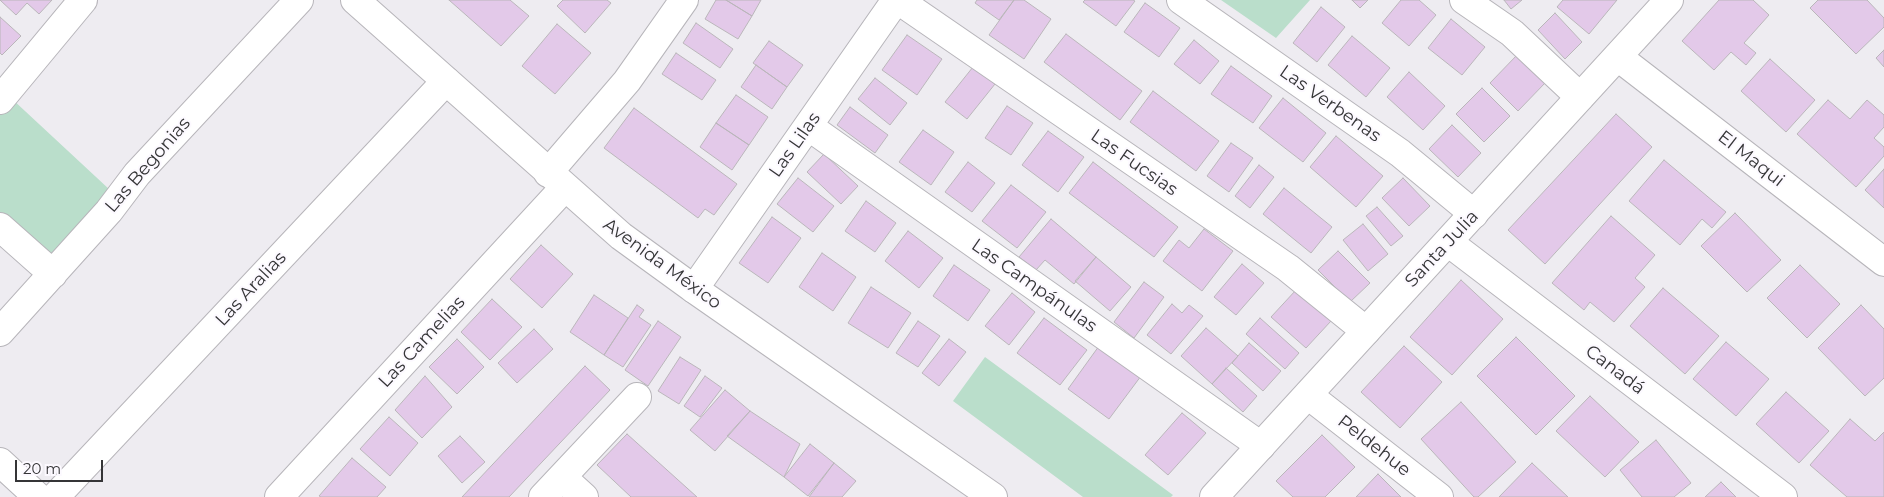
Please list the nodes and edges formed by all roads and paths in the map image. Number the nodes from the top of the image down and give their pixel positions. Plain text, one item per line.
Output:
1 (83, 0) edge
2 (299, 0) edge
3 (355, 0) edge
4 (684, 0) edge
5 (897, 0) edge
6 (1181, 0) edge
7 (1464, 0) edge
8 (1669, 0) edge
9 (1618, 57) junction
10 (446, 81) junction
11 (1580, 97) junction
12 (0, 100) edge
13 (808, 126) junction
14 (556, 180) junction
15 (1474, 214) junction
16 (0, 227) edge
17 (1448, 242) junction
18 (1884, 262) edge
19 (52, 274) junction
20 (694, 289) junction
21 (1366, 331) junction
22 (0, 332) edge
23 (1308, 395) junction
24 (636, 397) dead end
25 (1261, 446) junction
26 (0, 462) edge
27 (562, 477) junction
28 (38, 497) edge
29 (55, 497) edge
30 (279, 497) edge
31 (543, 497) edge
32 (584, 497) edge
33 (994, 497) edge
34 (1214, 497) edge
35 (1439, 497) edge
36 (1783, 497) edge

1 - 12 street
2 - 19 street, Las Begonias
3 - 10 street, Avenida México
4 - 14 street, Las Camelias
5 - 13 street, Las Lilas
5 - 21 street, Las Fucsias
6 - 15 street, Las Verbenas
7 - 11 street
8 - 9 street, Santa Julia
9 - 11 street, Santa Julia
9 - 18 street, El Maqui
10 - 14 street, Avenida México
10 - 29 street, Las Aralias
11 - 15 street, Santa Julia
13 - 20 street, Las Lilas
13 - 25 street, Las Campánulas
14 - 20 street, Avenida México
14 - 30 street, Las Camelias
15 - 17 street, Santa Julia
16 - 19 street
17 - 21 street, Santa Julia
17 - 36 street, Canadá
19 - 22 street, Las Begonias
20 - 33 street, Avenida México
21 - 23 street, Santa Julia
23 - 25 street, Santa Julia
23 - 35 street, Peldehue
24 - 27 street
25 - 34 street, Santa Julia
26 - 28 street
27 - 31 street
27 - 32 street

